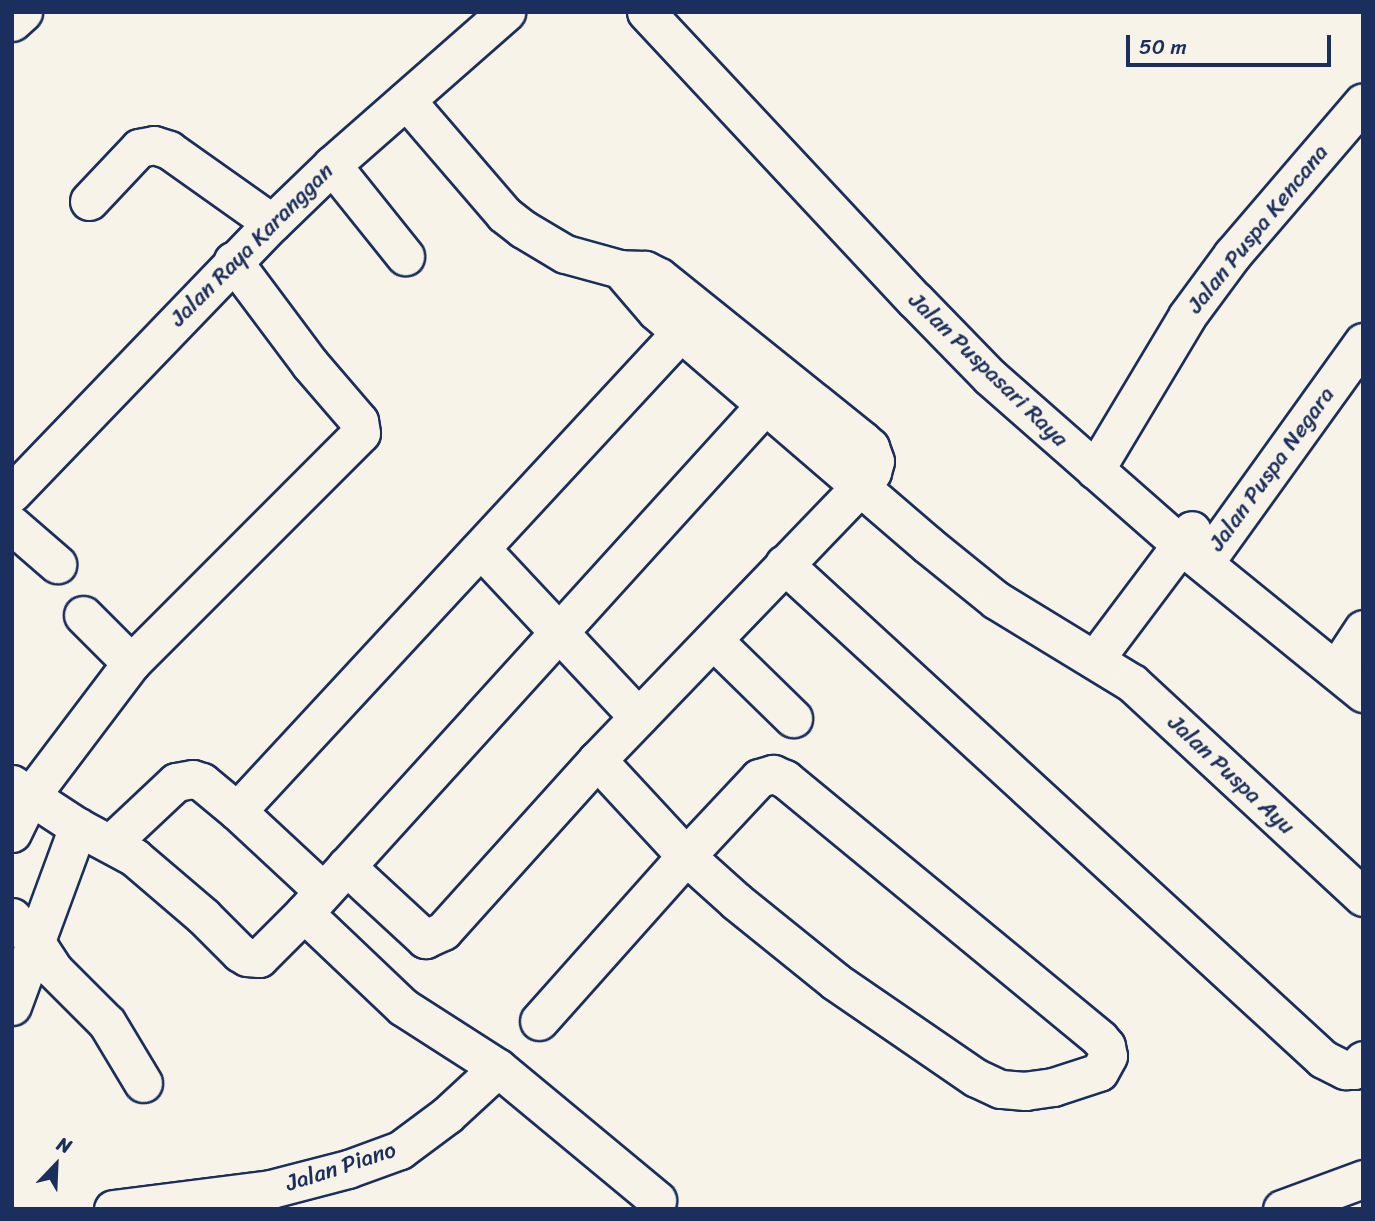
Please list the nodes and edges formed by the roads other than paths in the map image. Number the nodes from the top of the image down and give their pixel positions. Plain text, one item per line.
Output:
1 (23, 12) edge
2 (506, 12) edge
3 (646, 12) edge
4 (674, 12) edge
5 (12, 22) edge
6 (407, 100) junction
7 (1363, 102) edge
8 (332, 165) junction
9 (89, 201) dead end
10 (272, 223) junction
11 (405, 256) dead end
12 (233, 261) junction
13 (620, 269) junction
14 (680, 333) junction
15 (1363, 342) edge
16 (1363, 370) edge
17 (765, 405) junction
18 (1100, 461) junction
19 (861, 486) junction
20 (12, 493) edge
21 (12, 525) edge
22 (481, 549) junction
23 (1207, 553) junction
24 (57, 564) dead end
25 (784, 564) junction
26 (83, 615) dead end
27 (557, 633) junction
28 (713, 640) junction
29 (1095, 659) junction
30 (131, 663) junction
31 (1354, 664) edge
32 (638, 717) junction
33 (793, 718) dead end
34 (597, 760) junction
35 (21, 790) edge
36 (237, 811) junction
37 (78, 827) junction
38 (12, 833) edge
39 (111, 843) junction
40 (686, 856) junction
41 (324, 890) junction
42 (1363, 897) edge
43 (12, 917) edge
44 (37, 944) junction
45 (12, 1006) edge
46 (539, 1021) dead end
47 (1354, 1065) edge
48 (498, 1068) junction
49 (143, 1083) dead end
50 (1363, 1179) edge
51 (657, 1200) dead end
52 (113, 1209) edge
53 (1282, 1209) edge

1 - 5 street
2 - 6 street, Jalan Raya Karanggan
3 - 18 street, Jalan Puspasari Raya
4 - 18 street, Jalan Puspasari Raya
6 - 8 street, Jalan Raya Karanggan
6 - 13 street
7 - 18 street, Jalan Puspa Kencana
8 - 10 street, Jalan Raya Karanggan
8 - 11 street
9 - 10 street
10 - 12 street, Jalan Raya Karanggan
12 - 20 street, Jalan Raya Karanggan
12 - 30 street
13 - 14 street, Jalan Puspa Ayu
13 - 19 street
14 - 17 street, Jalan Puspa Ayu
14 - 22 street
15 - 23 street, Jalan Puspa Negara
16 - 23 street, Jalan Puspa Negara
17 - 19 street, Jalan Puspa Ayu
17 - 27 street
18 - 23 street, Jalan Puspasari Raya
19 - 25 street
19 - 29 street, Jalan Puspa Ayu
21 - 24 street
22 - 27 street
22 - 36 street
23 - 29 street
23 - 31 street, Jalan Puspasari Raya
25 - 28 street
25 - 47 street
26 - 30 street
27 - 32 street
27 - 41 street
28 - 32 street
28 - 33 street
29 - 42 street, Jalan Puspa Ayu
30 - 35 street
32 - 34 street
34 - 40 street
34 - 41 street
35 - 37 street
35 - 38 street
36 - 39 street
36 - 41 street
37 - 39 street
37 - 44 street
39 - 41 street
40 - 40 street
40 - 46 street
41 - 48 street
43 - 44 street
44 - 45 street
44 - 49 street
48 - 51 street
48 - 52 street, Jalan Piano
50 - 53 street

